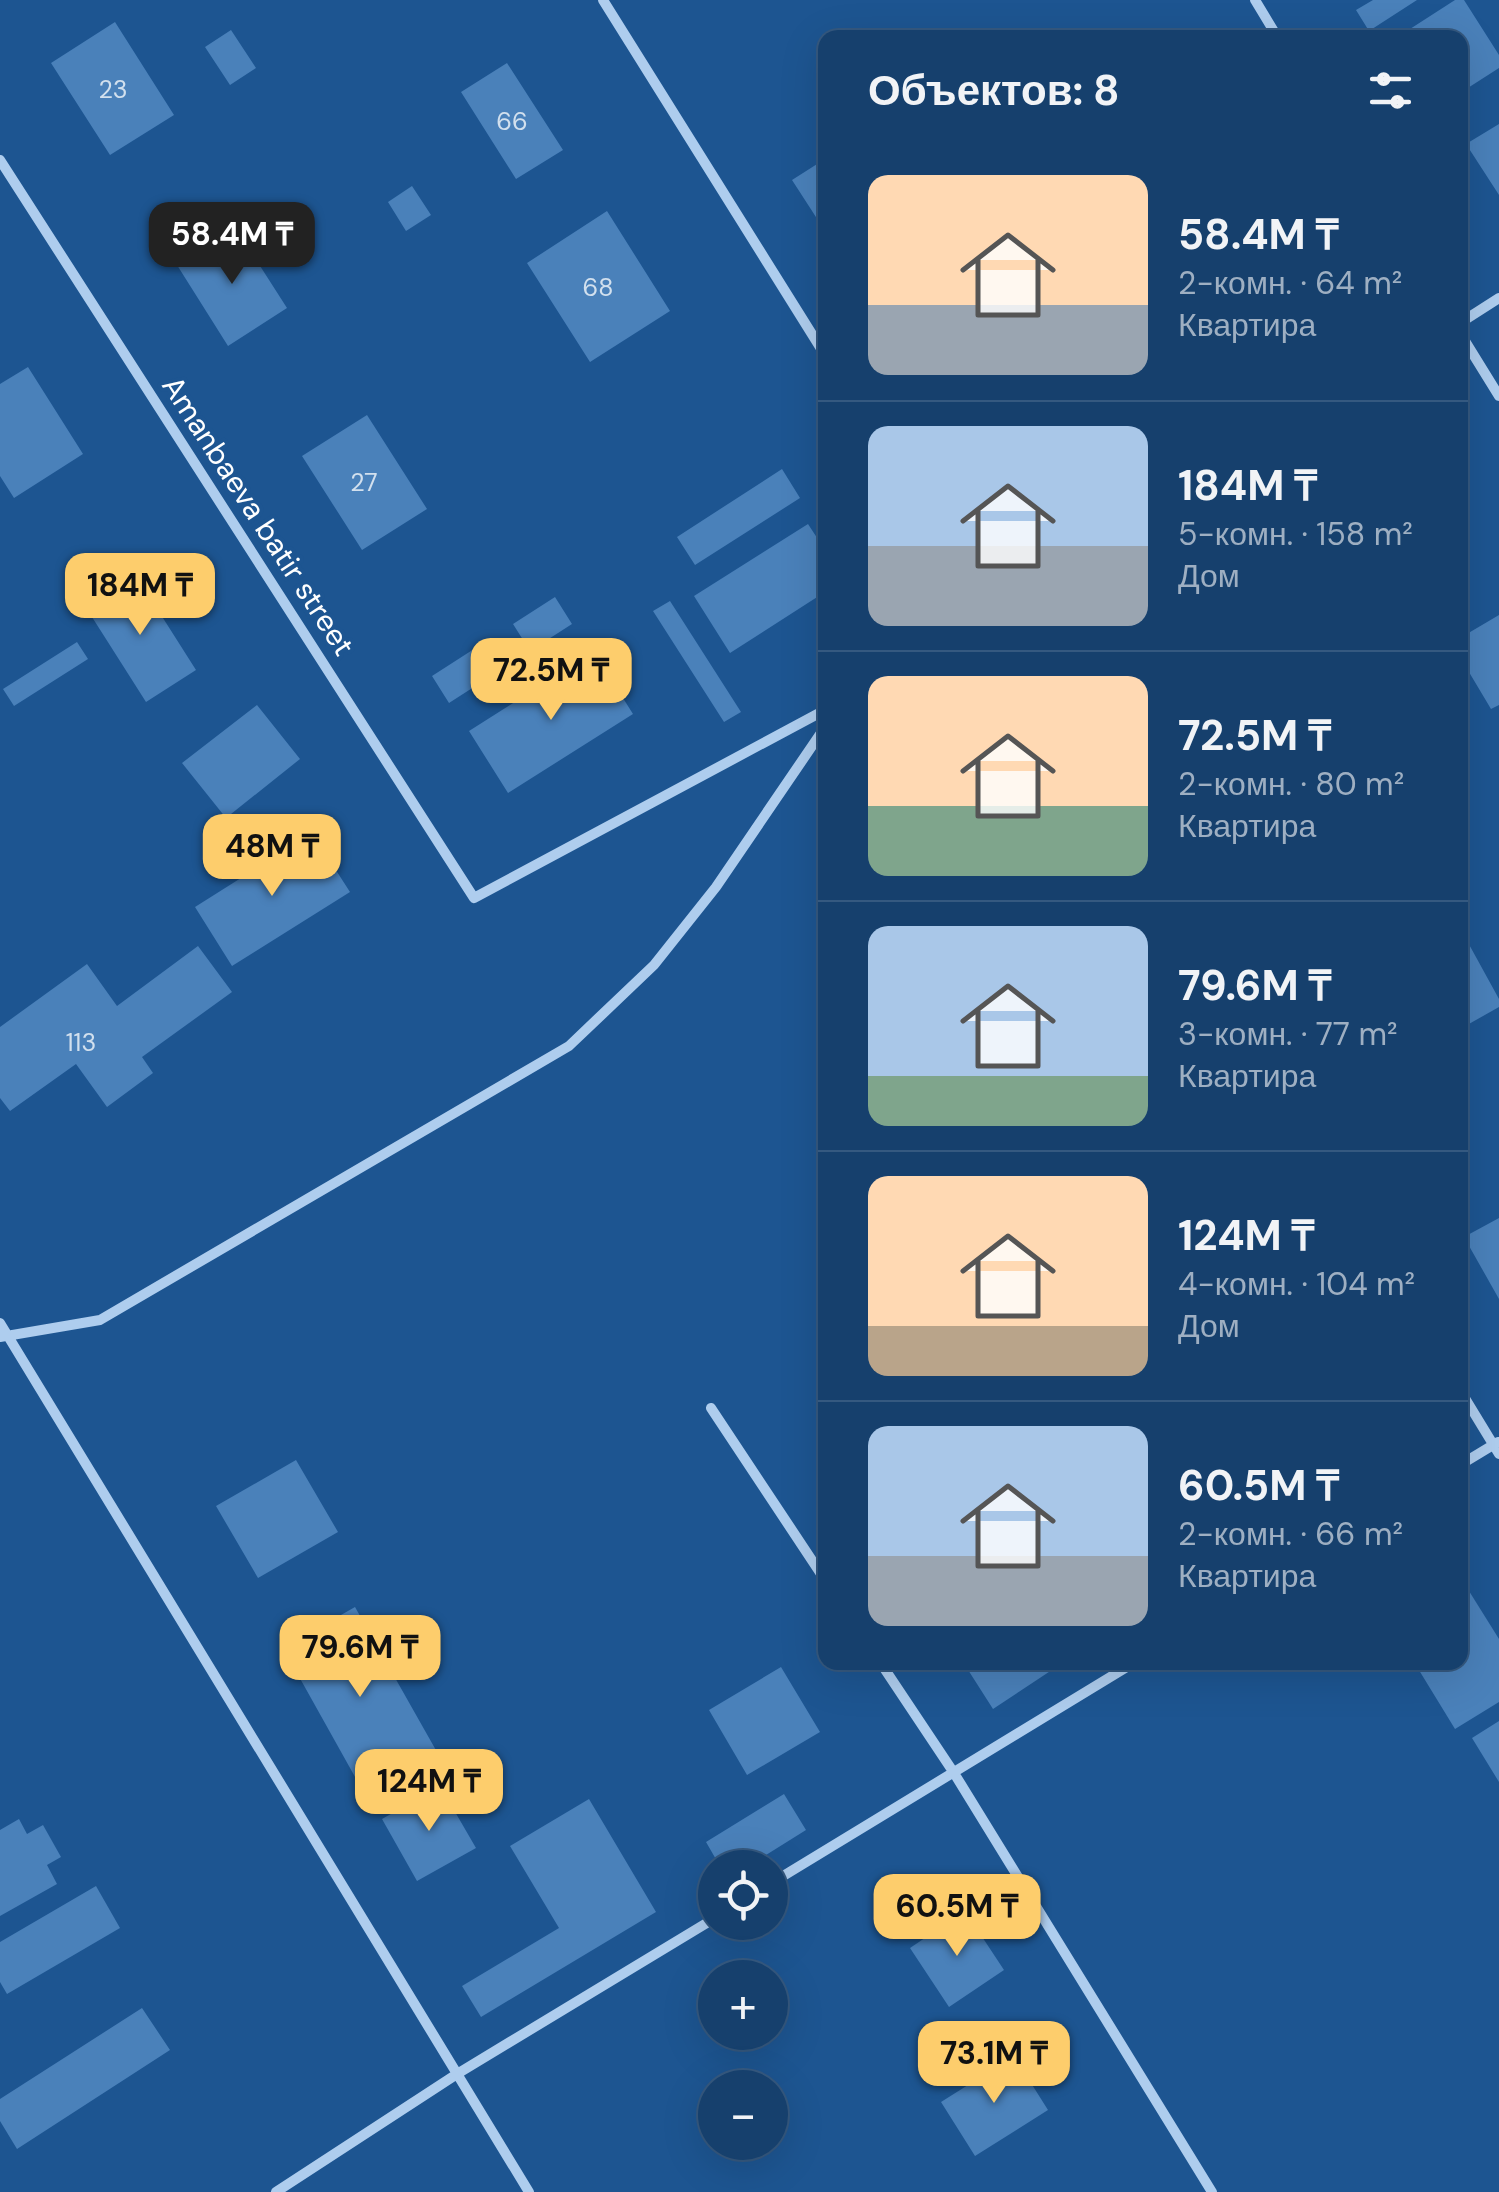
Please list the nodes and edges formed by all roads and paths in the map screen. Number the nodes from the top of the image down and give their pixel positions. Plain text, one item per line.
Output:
1 (602, 0) edge
2 (1255, 0) edge
3 (1273, 30) edge
4 (0, 160) edge
5 (1499, 298) edge
6 (1468, 317) edge
7 (818, 344) edge
8 (1468, 346) edge
9 (1499, 396) edge
10 (818, 714) edge
11 (818, 737) edge
12 (2, 1332) edge
13 (1468, 1402) edge
14 (711, 1408) dead end
15 (1497, 1447) edge
16 (1468, 1461) edge
17 (818, 1569) edge
18 (885, 1670) edge
19 (1122, 1670) edge
20 (954, 1773) junction
21 (788, 1873) edge
22 (698, 1928) edge
23 (457, 2074) junction
24 (276, 2192) edge
25 (529, 2192) edge
26 (1212, 2192) edge

1 - 7 street
2 - 3 street
4 - 10 street, Amanbaeva batir street
5 - 6 street
8 - 9 street
11 - 12 street
12 - 23 street
13 - 15 street
14 - 17 street
15 - 16 street
18 - 20 street
19 - 20 street
20 - 21 street
20 - 26 street
22 - 23 street
23 - 24 street
23 - 25 street

